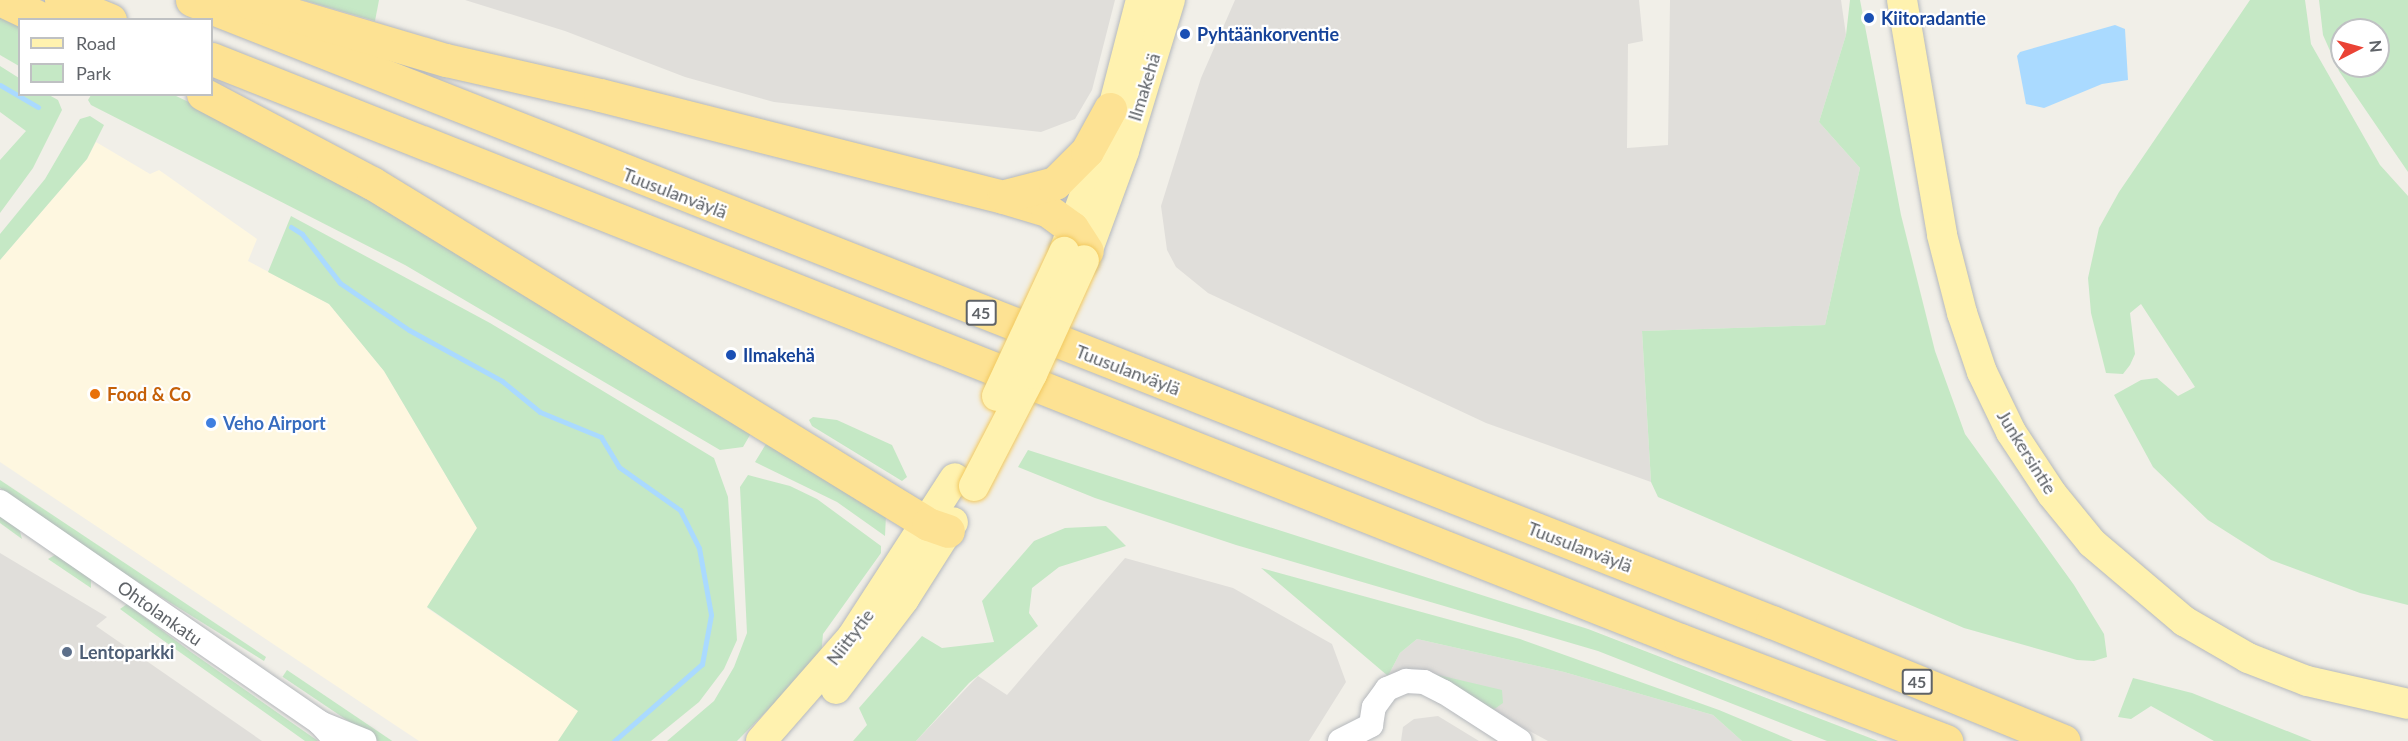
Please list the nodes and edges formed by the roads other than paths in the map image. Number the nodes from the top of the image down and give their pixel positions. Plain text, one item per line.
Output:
1 (2, 0) edge
2 (61, 0) edge
3 (192, 0) edge
4 (243, 0) edge
5 (1141, 0) edge
6 (1170, 0) edge
7 (1902, 0) edge
8 (40, 18) edge
9 (105, 18) edge
10 (213, 59) edge
11 (207, 96) edge
12 (1110, 109) junction
13 (1003, 196) junction
14 (1077, 248) junction
15 (0, 502) edge
16 (938, 527) junction
17 (2408, 704) edge
18 (320, 723) junction
19 (1373, 733) edge
20 (336, 741) edge
21 (364, 741) edge
22 (760, 741) edge
23 (789, 741) edge
24 (1340, 741) edge
25 (1520, 741) edge
26 (1946, 741) edge
27 (2064, 741) edge

1 - 8 highway
2 - 9 highway
3 - 27 highway, Tuusulanväylä / 45
4 - 13 highway
5 - 12 main road, Ilmakehä
6 - 14 main road, Ilmakehä
7 - 17 main road, Junkersintie
10 - 26 highway, 45
11 - 16 highway
12 - 13 highway
12 - 14 main road, Ilmakehä
13 - 14 highway
14 - 16 main road, Ilmakehä, bridge
15 - 18 street, Ohtolankatu
16 - 22 main road, Niittytie
16 - 23 main road, Niittytie
18 - 20 street, Ohtolankatu
18 - 21 street, Ohtolankatu
19 - 24 street
19 - 25 street

